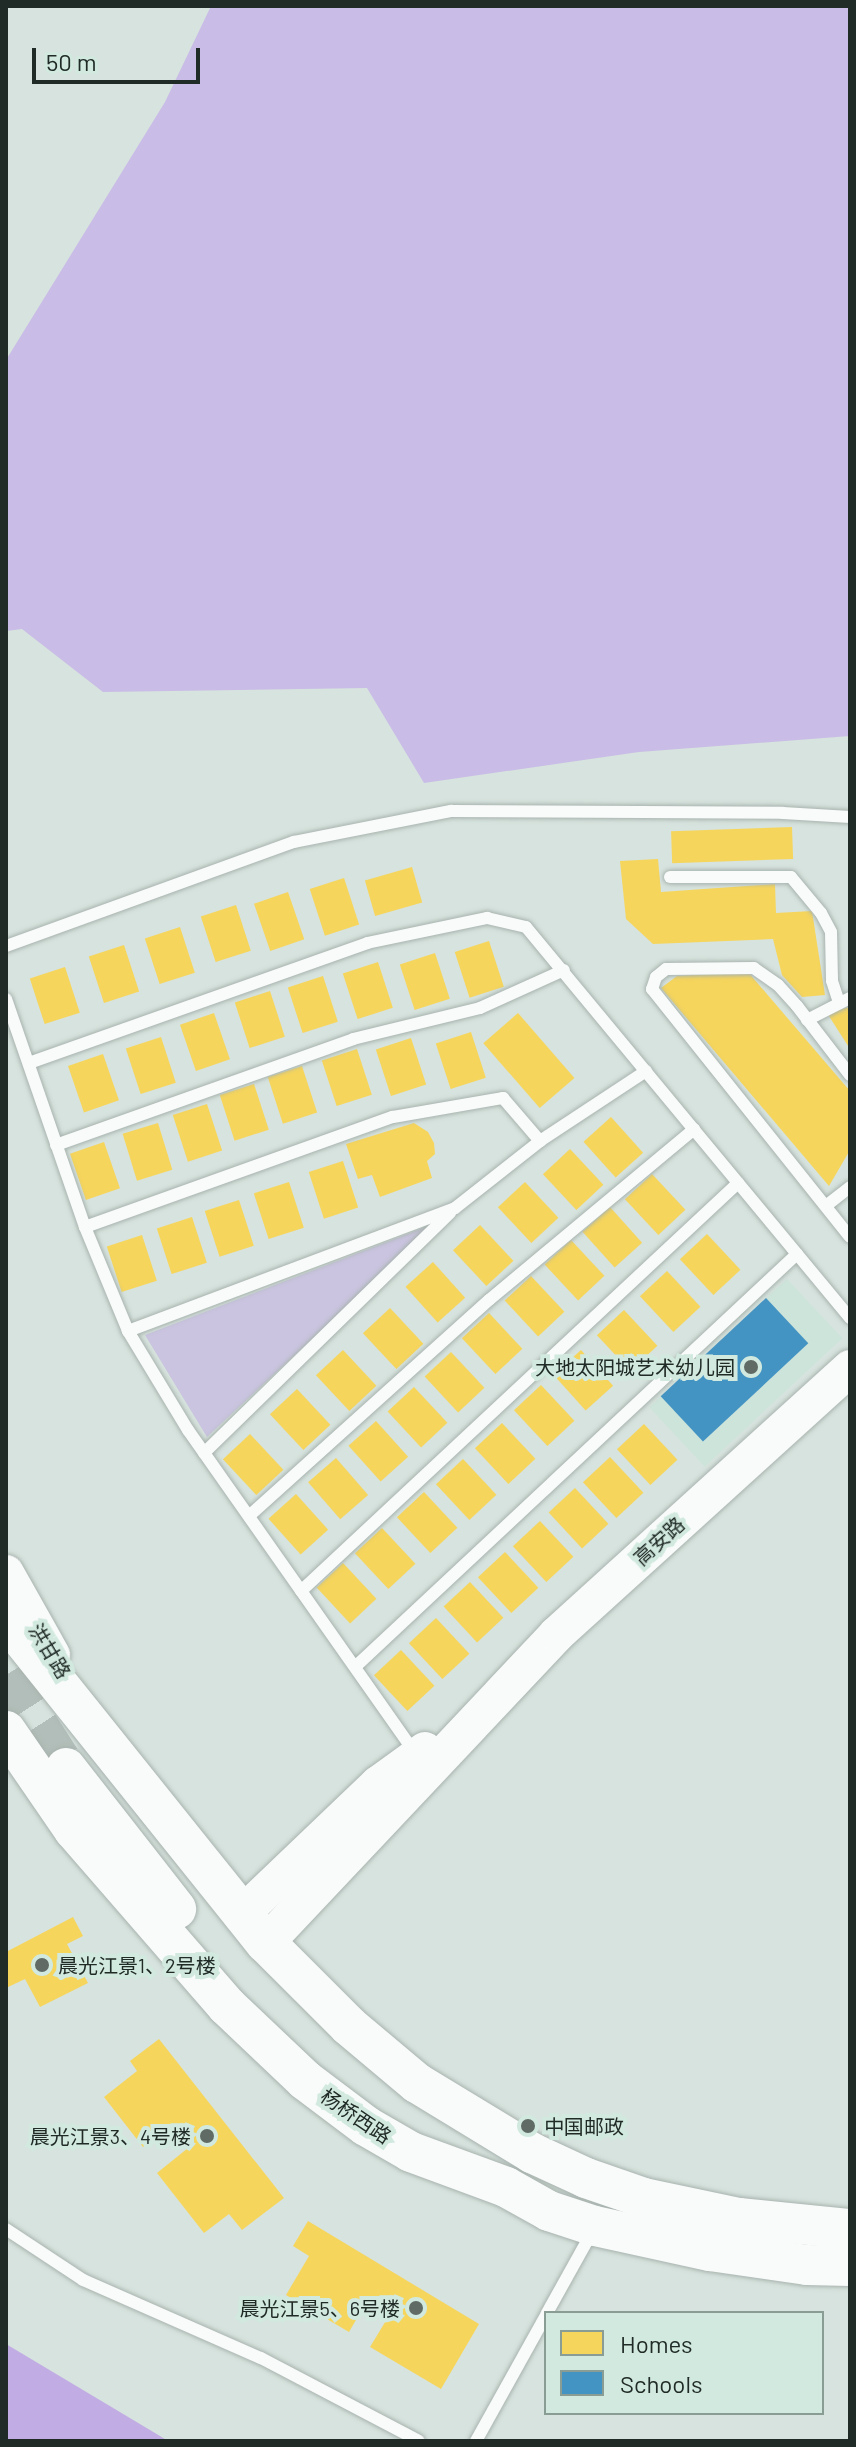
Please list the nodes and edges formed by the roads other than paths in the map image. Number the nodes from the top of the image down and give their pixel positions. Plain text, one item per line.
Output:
1 (850, 817) edge
2 (670, 877) dead end
3 (6, 946) edge
4 (564, 970) junction
5 (6, 999) edge
6 (844, 1000) edge
7 (807, 1020) junction
8 (29, 1063) junction
9 (646, 1071) junction
10 (850, 1075) edge
11 (694, 1129) junction
12 (540, 1141) junction
13 (56, 1145) junction
14 (738, 1183) junction
15 (850, 1187) edge
16 (827, 1205) junction
17 (455, 1208) junction
18 (85, 1227) junction
19 (850, 1237) edge
20 (797, 1254) junction
21 (850, 1318) edge
22 (128, 1331) junction
23 (850, 1368) edge
24 (204, 1453) junction
25 (249, 1516) junction
26 (6, 1573) edge
27 (301, 1591) junction
28 (6, 1619) edge
29 (355, 1667) junction
30 (473, 1719) junction
31 (96, 1729) junction
32 (6, 1731) edge
33 (417, 1756) junction
34 (66, 1768) tunnel mouth
35 (254, 1929) junction
36 (506, 2187) junction
37 (595, 2226) junction
38 (6, 2229) edge
39 (850, 2229) edge
40 (850, 2266) edge
41 (548, 2311) edge
42 (544, 2318) edge
43 (419, 2441) edge
44 (476, 2441) edge

1 - 3 lane
2 - 6 lane
4 - 8 lane
4 - 9 lane
4 - 13 lane
5 - 8 lane
6 - 7 lane
7 - 10 lane
7 - 16 lane
8 - 13 lane
9 - 11 lane
9 - 12 lane
11 - 14 lane
11 - 25 lane
12 - 17 lane
12 - 18 lane
13 - 18 lane
14 - 20 lane
14 - 27 lane
15 - 16 lane
16 - 19 lane
17 - 22 lane
17 - 24 lane
18 - 22 lane
20 - 21 lane
20 - 29 lane
22 - 24 lane
23 - 30 street, 高安路
24 - 25 lane
25 - 27 lane
26 - 31 street, 洪甘路
27 - 29 lane
28 - 31 main road
29 - 33 lane
30 - 33 street, 高安路
30 - 35 street, 高安路
31 - 35 main road
32 - 36 main road, 杨桥西路
33 - 35 street, 高安路
34 - 36 main road
35 - 39 main road
36 - 37 main road, 杨桥西路
37 - 40 main road, 杨桥西路
37 - 41 lane
38 - 43 lane
42 - 44 lane

